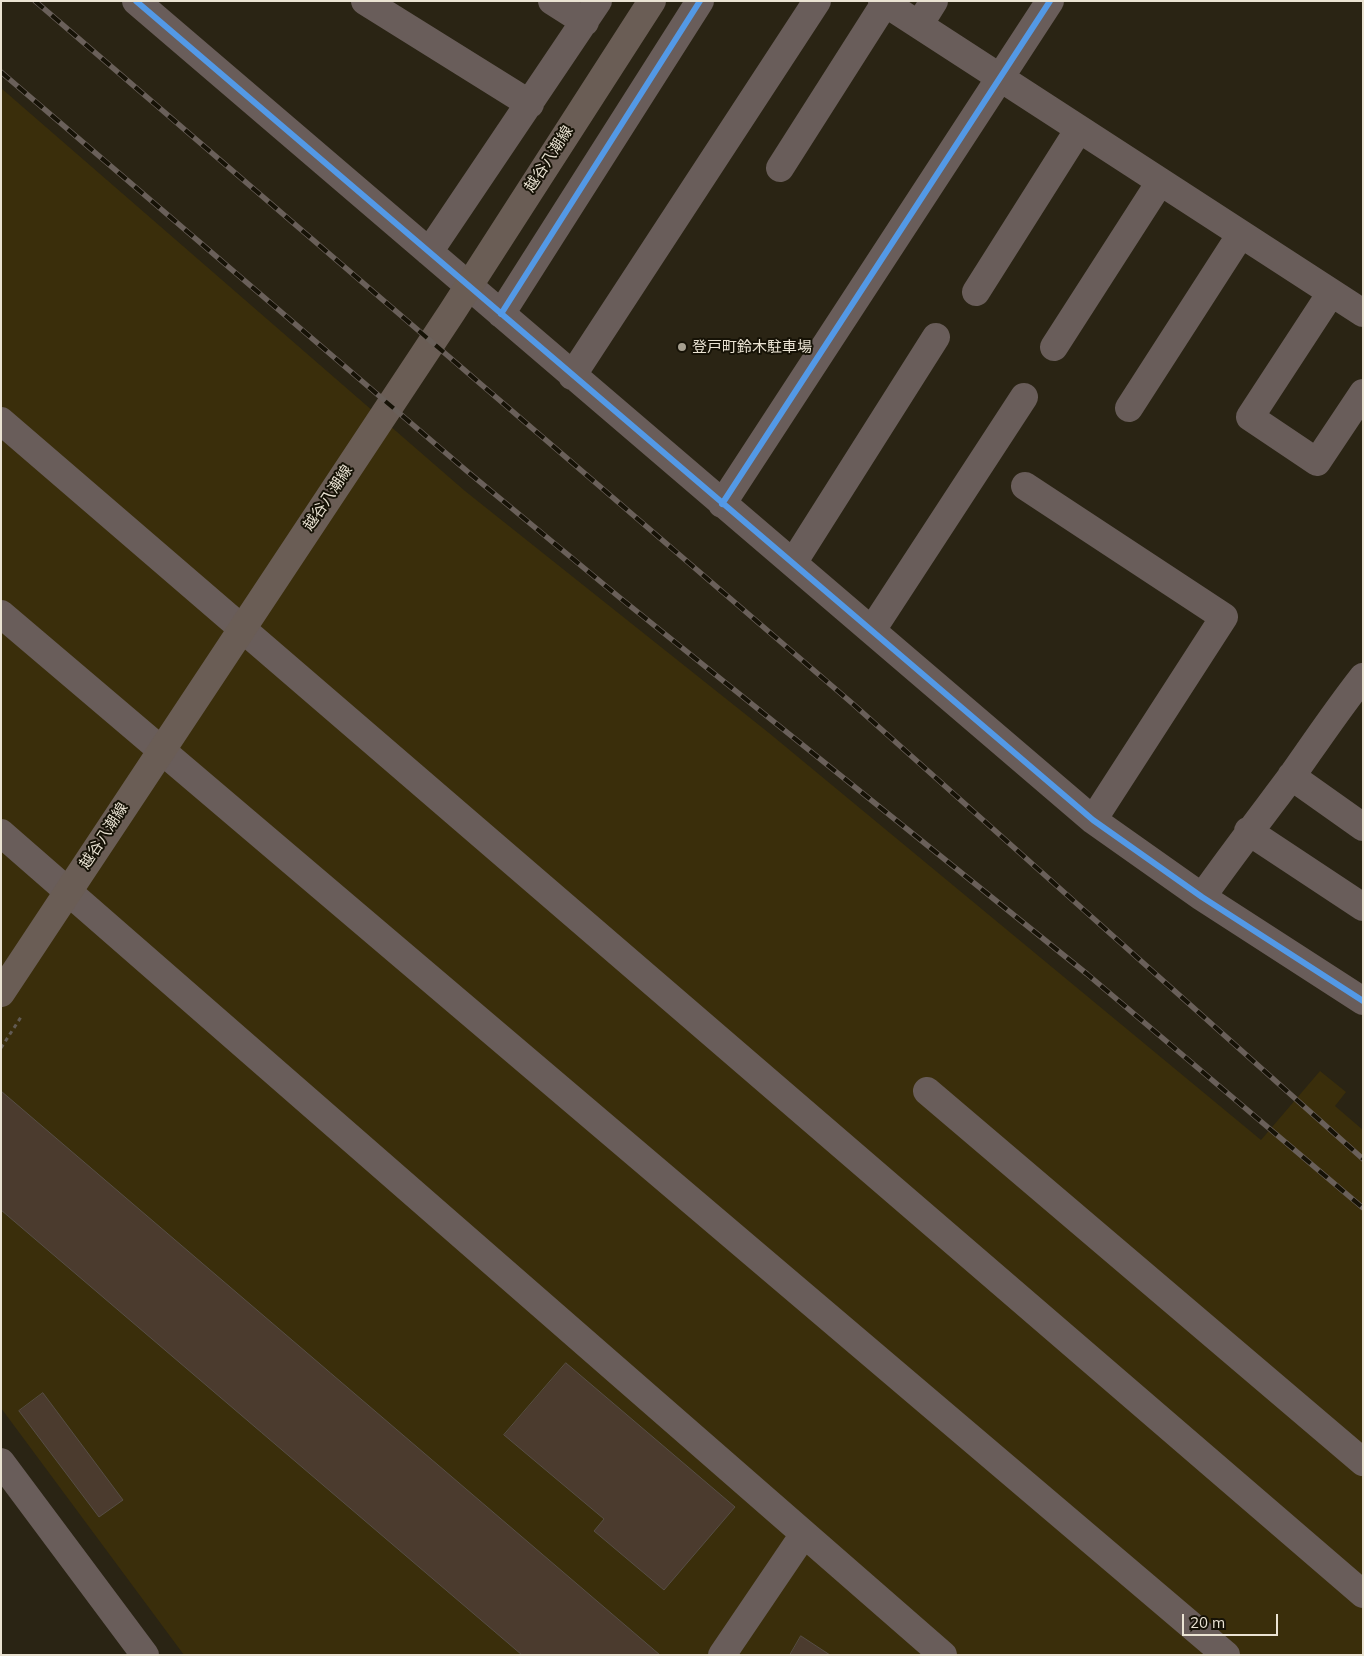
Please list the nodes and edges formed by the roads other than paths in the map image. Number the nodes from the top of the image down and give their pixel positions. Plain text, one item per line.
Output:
1 (136, 1) edge
2 (366, 1) edge
3 (552, 1) edge
4 (652, 1) edge
5 (700, 1) edge
6 (817, 1) edge
7 (934, 1) edge
8 (1050, 1) edge
9 (884, 2) edge
10 (592, 12) edge
11 (919, 25) junction
12 (999, 77) junction
13 (530, 104) junction
14 (1079, 129) junction
15 (780, 168) dead end
16 (1160, 182) junction
17 (1241, 234) junction
18 (429, 252) junction
19 (976, 292) dead end
20 (1331, 293) junction
21 (1363, 313) edge
22 (501, 314) junction
23 (936, 337) dead end
24 (1054, 347) dead end
25 (572, 376) junction
26 (1363, 393) edge
27 (1024, 397) dead end
28 (1129, 408) dead end
29 (1, 421) edge
30 (1025, 486) dead end
31 (722, 504) junction
32 (793, 564) junction
33 (1, 614) edge
34 (872, 630) junction
35 (1361, 684) edge
36 (1291, 776) junction
37 (1093, 820) junction
38 (1363, 827) edge
39 (1248, 831) junction
40 (1, 833) edge
41 (1202, 897) junction
42 (1363, 906) edge
43 (1, 993) edge
44 (1363, 1001) edge
45 (926, 1091) dead end
46 (1, 1462) edge
47 (1363, 1462) edge
48 (804, 1534) junction
49 (1363, 1594) edge
50 (145, 1655) edge
51 (722, 1655) edge
52 (943, 1655) edge
53 (1226, 1655) edge

1 - 18 street
2 - 13 street
3 - 10 street
4 - 43 main road, 越谷八潮線
5 - 22 street
6 - 25 street
7 - 11 street
8 - 12 street
9 - 11 street
9 - 15 street
10 - 13 street
11 - 12 street
12 - 14 street
12 - 31 street
13 - 18 street
14 - 16 street
14 - 19 street
16 - 17 street
16 - 24 street
17 - 20 street
17 - 28 street
18 - 22 street
20 - 21 street
20 - 26 street
22 - 25 street
23 - 32 street
25 - 31 street
27 - 34 street
29 - 49 street
30 - 37 street
31 - 32 street
32 - 34 street
33 - 53 street
34 - 37 street
35 - 36 street
36 - 38 street
36 - 39 street
37 - 41 street
39 - 41 street
39 - 42 street
40 - 48 street
41 - 44 street
45 - 47 street
46 - 50 street
48 - 51 street
48 - 52 street

